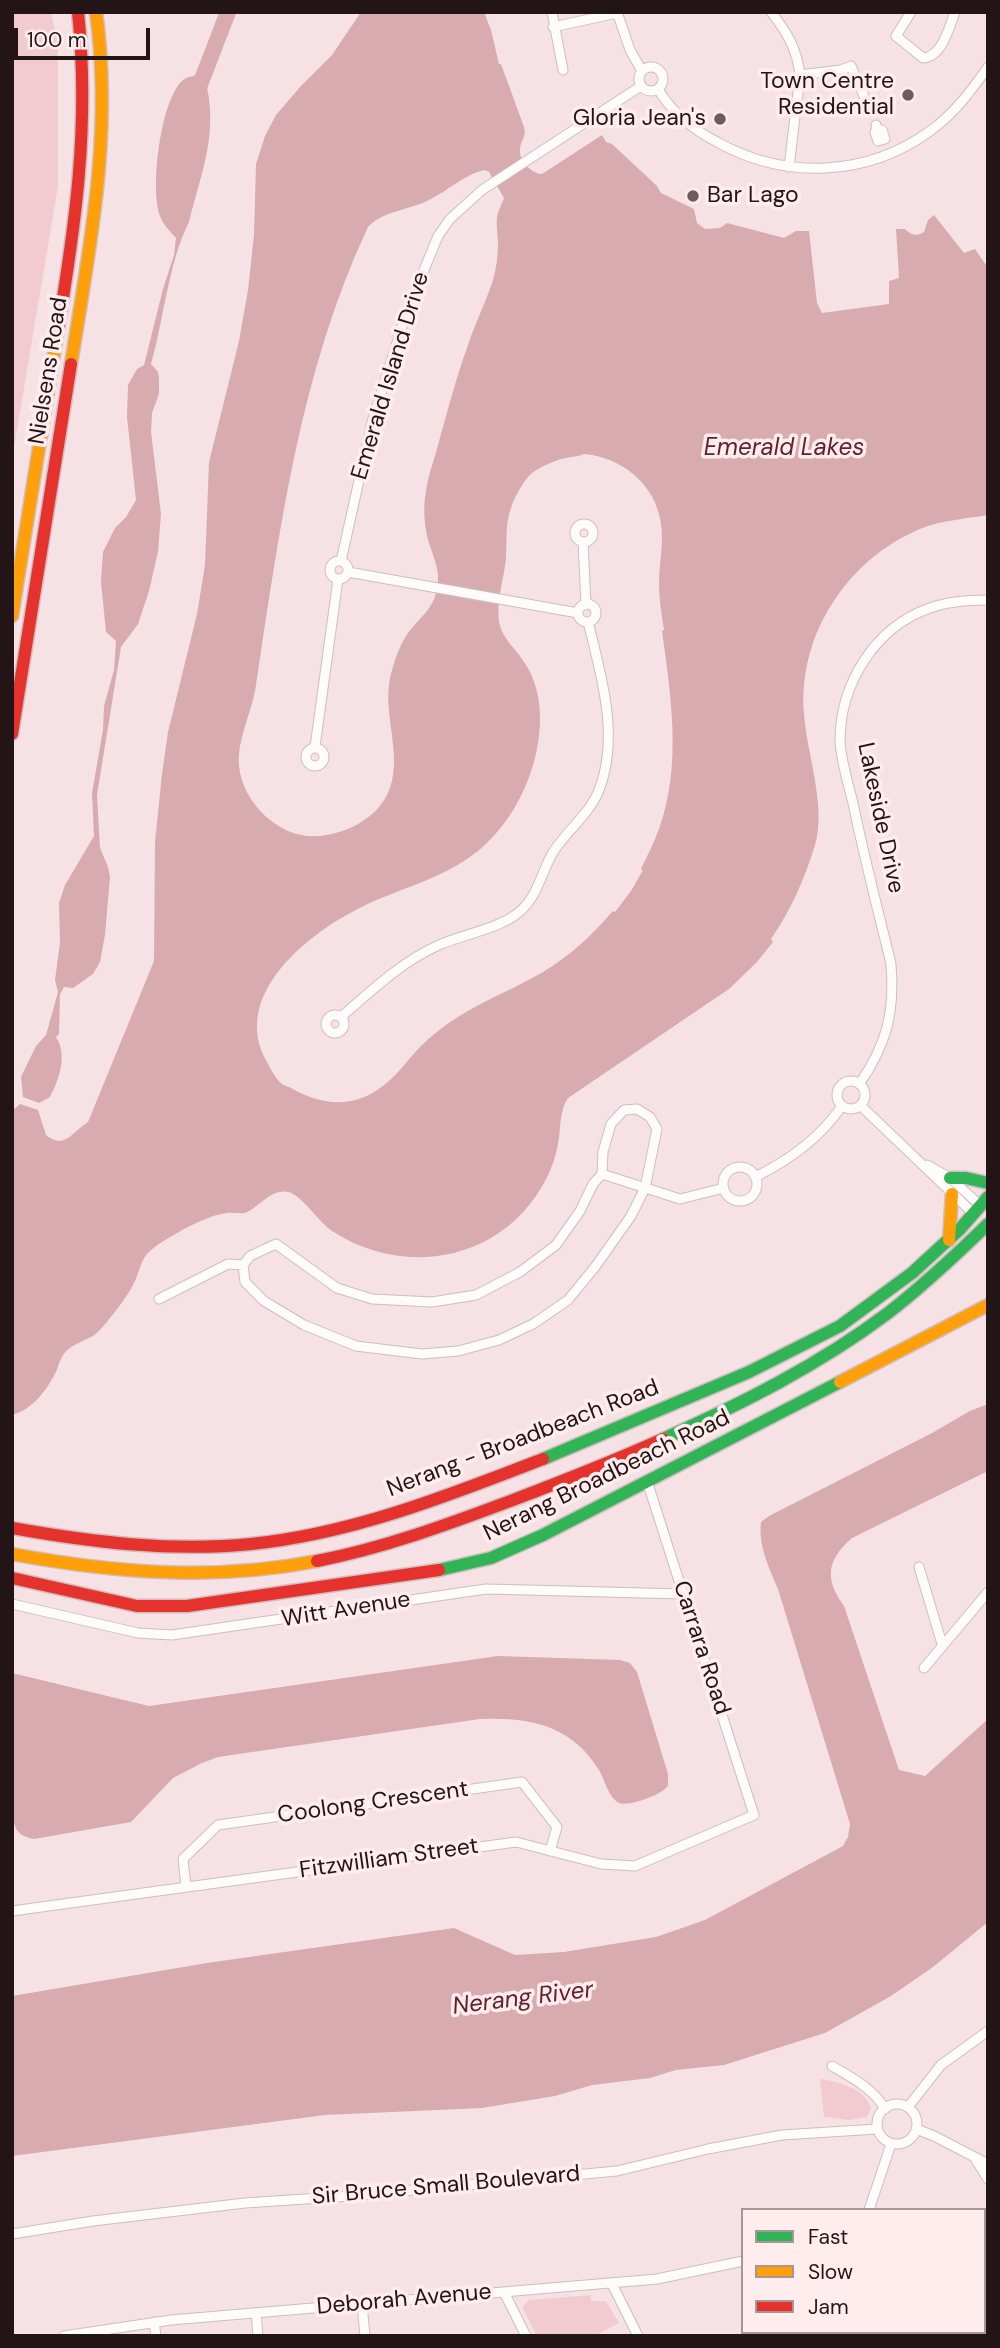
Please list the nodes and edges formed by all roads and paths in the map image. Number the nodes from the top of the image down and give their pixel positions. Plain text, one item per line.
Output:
1 (78, 12) edge
2 (96, 12) edge
3 (552, 12) edge
4 (771, 12) edge
5 (911, 12) edge
6 (955, 12) edge
7 (617, 13) edge
8 (554, 27) junction
9 (988, 67) edge
10 (563, 70) dead end
11 (642, 71) junction
12 (800, 75) junction
13 (641, 86) junction
14 (658, 89) junction
15 (864, 96) dead end
16 (879, 132) dead end
17 (887, 153) junction
18 (789, 167) junction
19 (583, 542) dead end
20 (341, 561) junction
21 (348, 572) junction
22 (338, 579) junction
23 (988, 600) edge
24 (586, 605) junction
25 (579, 613) junction
26 (12, 616) edge
27 (588, 622) junction
28 (12, 734) edge
29 (315, 747) dead end
30 (341, 1017) dead end
31 (860, 1083) junction
32 (842, 1106) junction
33 (861, 1106) junction
34 (922, 1163) junction
35 (602, 1174) junction
36 (755, 1177) junction
37 (950, 1178) junction
38 (988, 1183) edge
39 (645, 1188) junction
40 (724, 1188) junction
41 (952, 1194) junction
42 (982, 1207) edge
43 (987, 1226) edge
44 (949, 1240) junction
45 (971, 1242) junction
46 (988, 1246) edge
47 (243, 1265) junction
48 (159, 1298) dead end
49 (988, 1305) edge
50 (647, 1481) junction
51 (12, 1528) edge
52 (12, 1554) edge
53 (919, 1567) dead end
54 (12, 1578) edge
55 (988, 1592) edge
56 (684, 1594) junction
57 (12, 1604) edge
58 (943, 1644) junction
59 (924, 1668) dead end
60 (754, 1815) joint
61 (550, 1851) junction
62 (186, 1886) junction
63 (12, 1911) edge
64 (988, 2031) edge
65 (832, 2066) dead end
66 (908, 2107) junction
67 (885, 2109) junction
68 (877, 2129) junction
69 (916, 2129) junction
70 (891, 2144) junction
71 (975, 2158) junction
72 (988, 2164) edge
73 (988, 2179) edge
74 (870, 2208) edge
75 (12, 2234) edge
76 (741, 2261) edge
77 (612, 2284) junction
78 (504, 2292) junction
79 (362, 2304) junction
80 (256, 2313) junction
81 (154, 2322) junction
82 (64, 2336) edge
83 (156, 2336) edge
84 (258, 2336) edge
85 (365, 2336) edge
86 (526, 2336) edge
87 (638, 2336) edge

1 - 26 main road, Nielsens Road
2 - 28 main road, Nielsens Road
3 - 8 street
4 - 12 street
5 - 6 street
7 - 8 street
7 - 11 street
8 - 10 street
9 - 17 street
11 - 13 street
11 - 14 street
12 - 15 street
12 - 18 street
13 - 14 street
13 - 20 street, Emerald Island Drive
14 - 18 street
16 - 17 street
17 - 18 street
19 - 24 street
20 - 21 street
20 - 22 street
21 - 22 street
21 - 25 street
22 - 29 street
23 - 31 street, Lakeside Drive
24 - 25 street
24 - 27 street
25 - 27 street
27 - 30 street
31 - 32 street
31 - 33 street
32 - 33 street
32 - 36 street
33 - 34 street
34 - 37 street
34 - 41 street
35 - 39 street
35 - 39 street
35 - 47 street
36 - 40 street
36 - 40 street
37 - 38 main road
37 - 42 street
39 - 40 street
39 - 47 street
41 - 42 street
41 - 44 main road
42 - 43 main road
42 - 44 main road, Nerang - Broadbeach Road
43 - 45 main road
44 - 51 main road, Nerang - Broadbeach Road
45 - 46 main road
45 - 52 main road
47 - 48 street
49 - 50 main road, Nerang Broadbeach Road
50 - 54 main road, Nerang Broadbeach Road
50 - 56 street, Carrara Road
53 - 58 street
55 - 58 street
56 - 57 street, Witt Avenue
56 - 60 street, Carrara Road
58 - 59 street
60 - 61 street, Fitzwilliam Street
61 - 62 street, Fitzwilliam Street
61 - 62 street, Coolong Crescent
62 - 63 street, Fitzwilliam Street
64 - 66 street
65 - 67 street
66 - 67 street
66 - 69 street
67 - 68 street
68 - 70 street
68 - 75 street, Sir Bruce Small Boulevard
69 - 70 street
69 - 71 street
70 - 74 street
71 - 72 street
71 - 73 street
76 - 77 street, Deborah Avenue
77 - 78 street, Deborah Avenue
77 - 87 street
78 - 79 street, Deborah Avenue
78 - 86 street
79 - 80 street, Deborah Avenue
79 - 85 street
80 - 81 street, Deborah Avenue
80 - 84 street
81 - 82 street, Deborah Avenue
81 - 83 street

